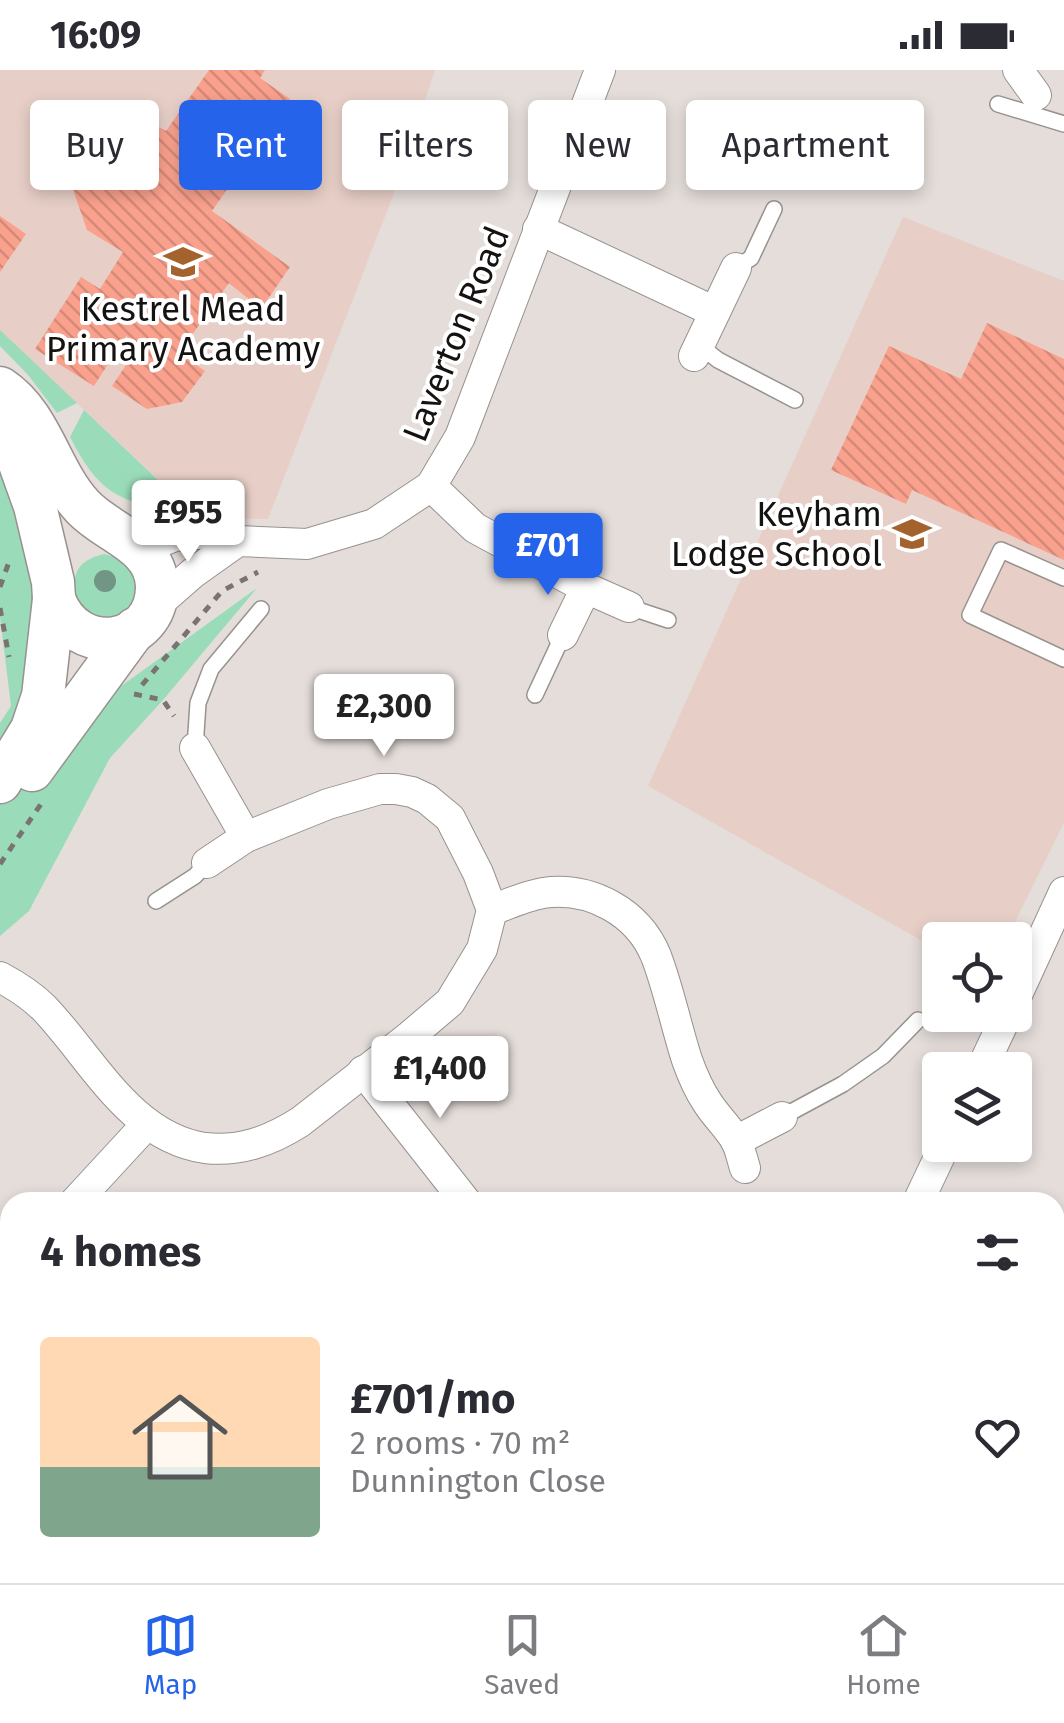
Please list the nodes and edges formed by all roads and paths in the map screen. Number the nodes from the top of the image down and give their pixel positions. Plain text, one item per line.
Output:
1 (600, 70) edge
2 (1018, 70) edge
3 (998, 104) dead end
4 (1033, 105) junction
5 (1064, 124) edge
6 (774, 209) dead end
7 (538, 229) junction
8 (736, 268) joint
9 (715, 312) junction
10 (697, 350) joint
11 (0, 388) edge
12 (795, 400) dead end
13 (0, 420) edge
14 (431, 486) junction
15 (238, 541) junction
16 (132, 544) junction
17 (264, 569) dead end
18 (1064, 578) edge
19 (586, 588) junction
20 (54, 591) junction
21 (630, 607) joint
22 (261, 609) dead end
23 (144, 618) junction
24 (668, 620) dead end
25 (563, 635) joint
26 (1064, 659) edge
27 (535, 695) dead end
28 (195, 748) junction
29 (0, 782) edge
30 (0, 811) edge
31 (246, 836) junction
32 (207, 864) joint
33 (1064, 892) edge
34 (156, 901) dead end
35 (492, 910) junction
36 (1032, 962) edge
37 (0, 977) edge
38 (918, 1020) dead end
39 (363, 1071) junction
40 (782, 1117) joint
41 (147, 1124) junction
42 (937, 1162) edge
43 (83, 1192) edge
44 (458, 1192) edge
45 (923, 1192) edge

1 - 7 street, Laverton Road
2 - 4 street
3 - 4 lane
4 - 5 lane
6 - 8 lane
7 - 9 street
7 - 14 street, Laverton Road
8 - 9 street
9 - 10 street
10 - 12 lane
11 - 16 street
13 - 20 street
14 - 15 street, Laverton Road
14 - 19 street
15 - 16 street, Laverton Road
15 - 23 street
16 - 20 street
16 - 23 street
17 - 28 path
18 - 26 lane
19 - 21 street
19 - 25 street
20 - 23 street
20 - 29 street
21 - 24 lane
22 - 28 lane
23 - 30 street
25 - 27 lane
28 - 31 street
31 - 32 street
31 - 35 street
32 - 34 lane
33 - 36 street
35 - 39 street
35 - 40 street
37 - 41 street
38 - 40 lane
39 - 41 street
39 - 44 street
41 - 43 street
42 - 45 street

